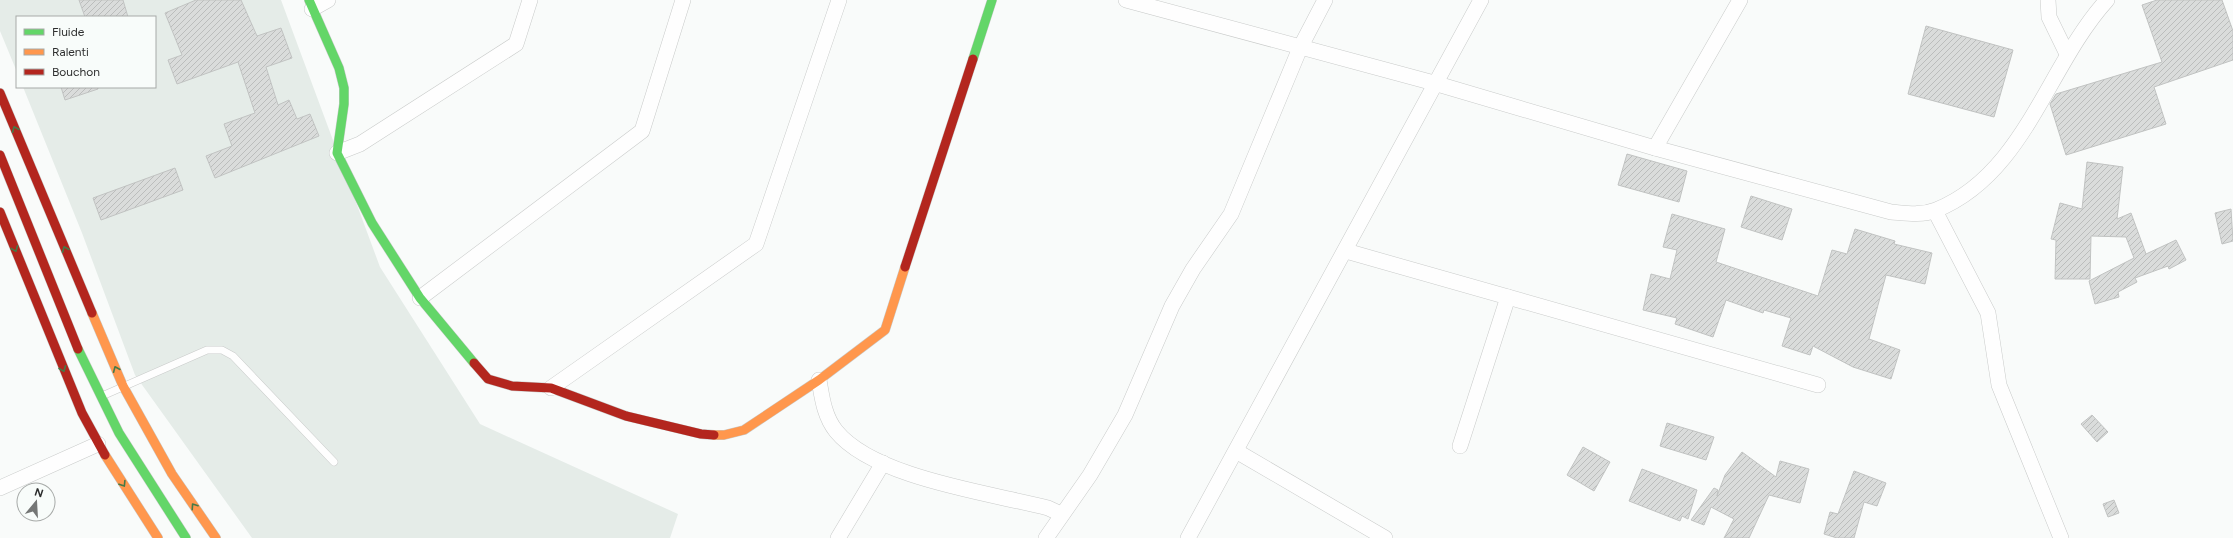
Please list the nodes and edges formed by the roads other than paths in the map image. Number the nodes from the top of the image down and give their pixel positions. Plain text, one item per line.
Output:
1 (328, 0) edge
2 (530, 0) edge
3 (683, 0) edge
4 (839, 0) edge
5 (992, 0) edge
6 (1126, 0) edge
7 (1325, 0) edge
8 (1481, 0) edge
9 (1740, 0) edge
10 (2048, 0) edge
11 (2107, 0) edge
12 (310, 4) edge
13 (1300, 48) junction
14 (2067, 54) junction
15 (1434, 83) junction
16 (0, 93) edge
17 (1655, 148) junction
18 (337, 153) junction
19 (0, 155) edge
20 (1935, 211) junction
21 (0, 212) edge
22 (1346, 251) junction
23 (1508, 297) junction
24 (420, 298) junction
25 (820, 380) junction
26 (1818, 385) dead end
27 (123, 386) junction
28 (551, 388) junction
29 (100, 397) junction
30 (98, 444) junction
31 (1460, 446) dead end
32 (1236, 451) junction
33 (334, 462) dead end
34 (883, 463) junction
35 (0, 488) edge
36 (1061, 514) junction
37 (158, 538) edge
38 (186, 538) edge
39 (216, 538) edge
40 (838, 538) edge
41 (1046, 538) edge
42 (1188, 538) edge
43 (1385, 538) edge
44 (2061, 538) edge

1 - 12 street
2 - 18 street
3 - 24 street
4 - 28 street
5 - 25 main road
6 - 13 street
7 - 13 street
8 - 15 street
9 - 17 street
10 - 14 street
11 - 14 street
12 - 18 main road
13 - 15 street
13 - 36 street
14 - 20 street
15 - 17 street
15 - 22 street
27 -> 16 main road
17 - 20 street
18 - 24 main road
19 - 29 main road
20 - 44 street
21 -> 30 main road
22 - 23 street
22 - 32 street
23 - 26 street
23 - 31 street
24 - 28 main road
25 - 28 main road
25 - 34 street
27 - 29 lane
27 - 33 lane
39 -> 27 main road
29 - 38 main road
30 - 35 street
30 -> 37 main road
32 - 42 street
32 - 43 street
34 - 36 street
34 - 40 street
36 - 41 street

